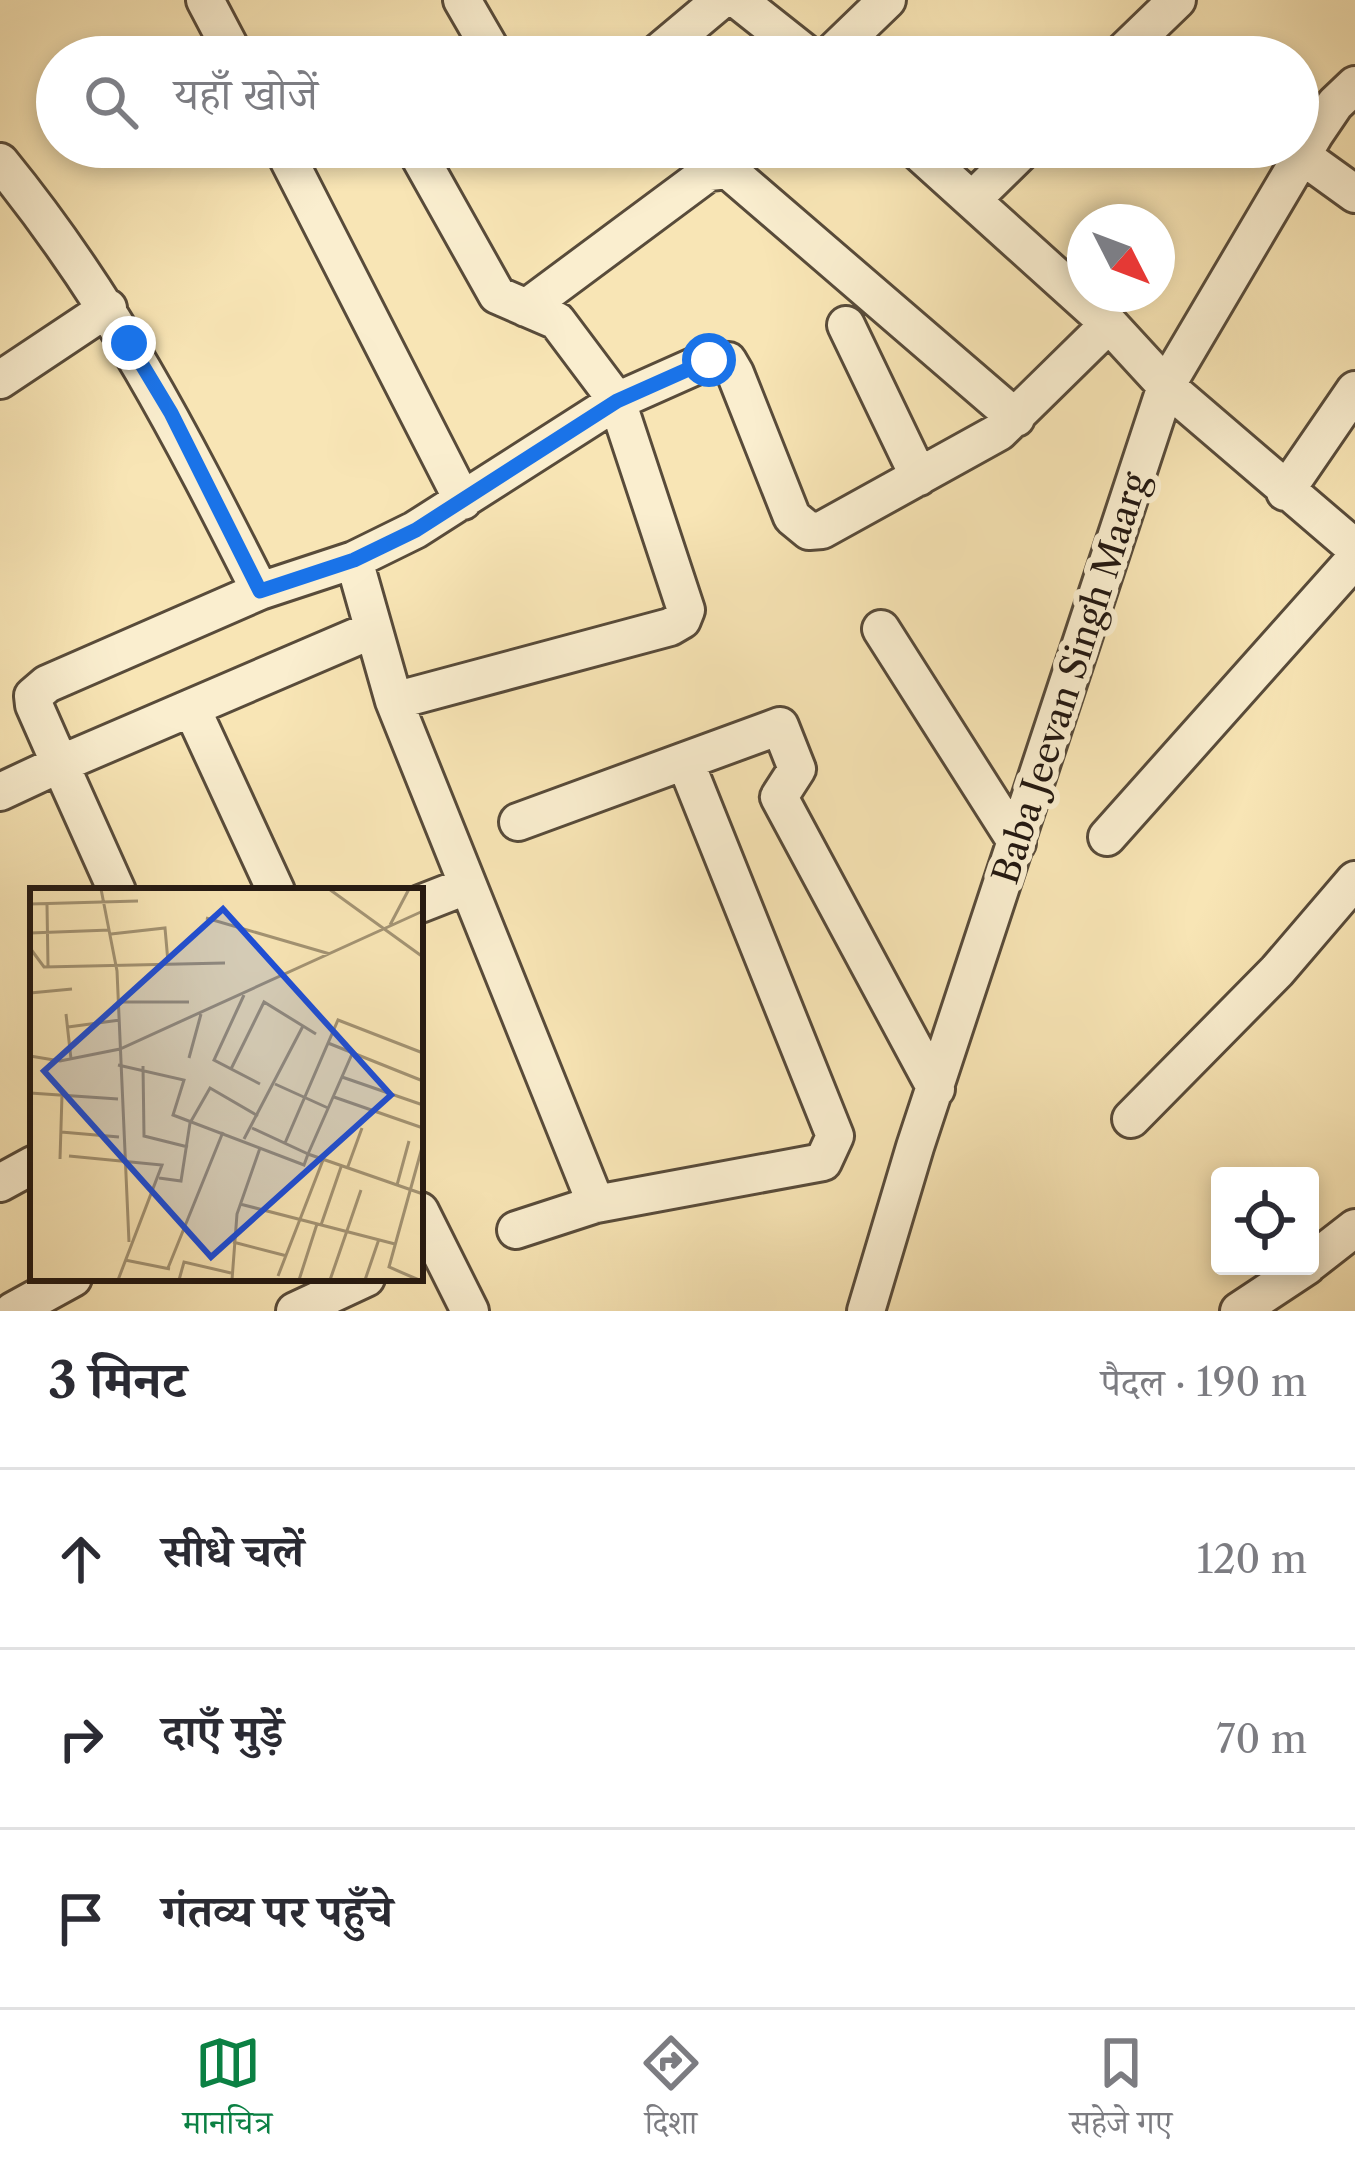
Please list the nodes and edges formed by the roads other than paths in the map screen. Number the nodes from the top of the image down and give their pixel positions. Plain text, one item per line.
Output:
1 (205, 0) edge
2 (462, 0) edge
3 (721, 0) edge
4 (738, 0) edge
5 (887, 0) edge
6 (1177, 0) edge
7 (224, 36) edge
8 (483, 36) edge
9 (678, 36) edge
10 (783, 36) edge
11 (850, 36) edge
12 (1140, 36) edge
13 (1355, 85) edge
14 (1319, 128) edge
15 (0, 162) edge
16 (293, 168) edge
17 (426, 168) edge
18 (938, 168) edge
19 (1005, 168) edge
20 (1293, 168) edge
21 (1319, 168) edge
22 (1355, 194) edge
23 (973, 199) junction
24 (109, 308) junction
25 (526, 308) junction
26 (1109, 324) junction
27 (846, 325) dead end
28 (0, 380) edge
29 (1166, 386) junction
30 (1355, 390) edge
31 (617, 401) junction
32 (1016, 418) junction
33 (920, 477) junction
34 (1285, 492) junction
35 (463, 501) junction
36 (1355, 548) edge
37 (1355, 559) edge
38 (354, 560) junction
39 (260, 591) junction
40 (880, 629) dead end
41 (371, 630) junction
42 (394, 700) junction
43 (192, 709) junction
44 (685, 761) junction
45 (60, 764) junction
46 (0, 792) edge
47 (518, 822) dead end
48 (1107, 836) dead end
49 (1016, 843) junction
50 (466, 886) junction
51 (116, 888) edge
52 (275, 888) edge
53 (1351, 893) edge
54 (423, 903) edge
55 (936, 1089) junction
56 (1131, 1119) dead end
57 (30, 1167) edge
58 (0, 1183) edge
59 (596, 1204) junction
60 (1355, 1228) edge
61 (516, 1231) dead end
62 (428, 1250) edge
63 (1319, 1256) edge
64 (1293, 1275) edge
65 (68, 1281) edge
66 (356, 1281) edge
67 (298, 1298) edge
68 (13, 1311) edge
69 (470, 1311) edge
70 (866, 1311) edge
71 (1239, 1311) edge

1 - 7 street
2 - 8 street
3 - 9 street
4 - 10 street
5 - 11 street
6 - 12 street
13 - 14 street, Baba Jeevan Singh Maarg
15 - 24 street
16 - 35 street
17 - 25 street
18 - 23 street
19 - 23 street
20 - 29 street, Baba Jeevan Singh Maarg
21 - 22 street
23 - 26 street
24 - 28 street
24 - 39 street
25 - 31 street
25 - 32 street
26 - 29 street
26 - 32 street
27 - 33 street
29 - 34 street
29 - 49 street, Baba Jeevan Singh Maarg
30 - 34 street
31 - 33 street
31 - 35 street
31 - 42 street
32 - 33 street
34 - 36 street
35 - 38 street
37 - 48 street
38 - 39 street
38 - 41 street
39 - 45 street
40 - 49 street
41 - 42 street
41 - 43 street
42 - 50 street
43 - 45 street
43 - 52 street
44 - 47 street
44 - 55 street
44 - 59 street
45 - 46 street
45 - 51 street
49 - 55 street, Baba Jeevan Singh Maarg
50 - 54 street
50 - 59 street
53 - 56 street
55 - 70 street, Baba Jeevan Singh Maarg
57 - 58 street
59 - 61 street
60 - 63 street
62 - 69 street
64 - 71 street
65 - 68 street
66 - 67 street

